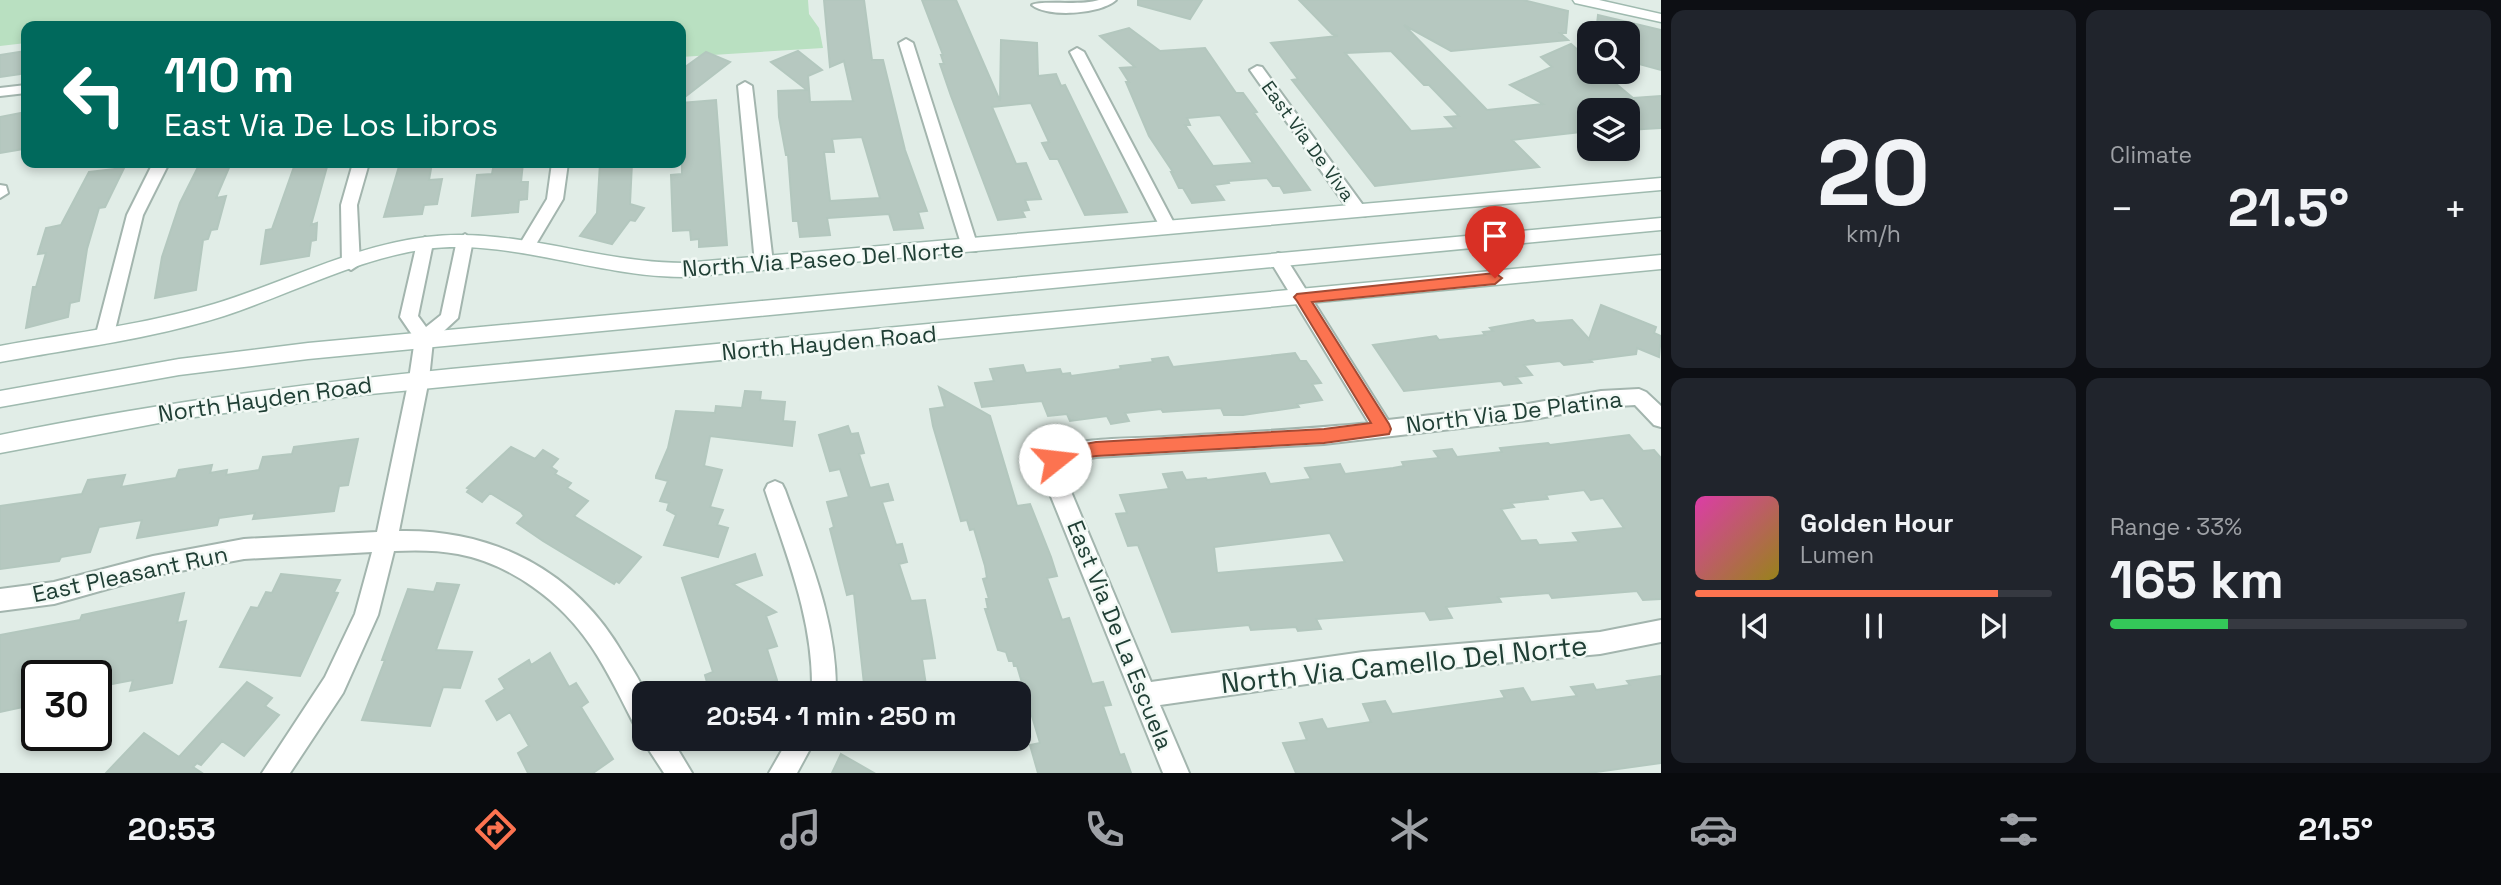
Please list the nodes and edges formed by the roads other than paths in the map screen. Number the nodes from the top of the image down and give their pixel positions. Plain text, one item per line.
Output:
1 (1110, 0) edge
2 (1583, 0) edge
3 (1038, 5) dead end
4 (1661, 18) edge
5 (906, 43) dead end
6 (1077, 52) dead end
7 (1257, 70) dead end
8 (745, 86) dead end
9 (21, 90) edge
10 (0, 92) edge
11 (158, 168) edge
12 (360, 168) edge
13 (559, 168) edge
14 (1661, 184) edge
15 (1359, 212) junction
16 (1661, 224) edge
17 (1168, 227) junction
18 (465, 240) junction
19 (425, 243) junction
20 (526, 247) junction
21 (970, 247) junction
22 (1278, 258) junction
23 (1661, 262) edge
24 (764, 263) junction
25 (351, 264) junction
26 (1302, 297) junction
27 (105, 334) junction
28 (424, 338) junction
29 (0, 354) edge
30 (419, 379) junction
31 (0, 399) edge
32 (1661, 419) edge
33 (1383, 429) junction
34 (0, 444) edge
35 (1054, 456) joint
36 (775, 490) dead end
37 (386, 541) junction
38 (0, 600) edge
39 (1661, 631) edge
40 (824, 681) edge
41 (1146, 695) junction
42 (632, 696) edge
43 (665, 751) edge
44 (796, 751) edge
45 (275, 773) edge
46 (679, 773) edge
47 (782, 773) edge
48 (1176, 773) edge

1 - 3 street
2 - 4 main road
5 - 21 street
6 - 17 street
7 - 15 street, East Via De Viva
8 - 24 street
9 - 10 street
11 - 27 street
12 - 25 street
13 - 20 street
14 - 15 main road, North Via Paseo Del Norte
15 - 17 main road, North Via Paseo Del Norte
16 - 22 main road, North Hayden Road
17 - 21 main road, North Via Paseo Del Norte
18 - 19 main road, North Via Paseo Del Norte
18 - 20 main road, North Via Paseo Del Norte
18 - 28 street
19 - 25 main road, North Via Paseo Del Norte
19 - 28 street
20 - 24 main road, North Via Paseo Del Norte
21 - 24 main road, North Via Paseo Del Norte
22 - 26 street
22 - 28 main road, North Hayden Road
23 - 26 main road, North Hayden Road
25 - 27 main road, North Via Paseo Del Norte
26 - 30 main road, North Hayden Road
26 - 33 street
27 - 29 main road, North Via Paseo Del Norte
28 - 30 street
28 - 31 main road, North Hayden Road
30 - 34 main road, North Hayden Road
30 - 37 street
32 - 33 street, North Via De Platina
33 - 35 street, North Via De Platina
35 - 41 street, East Via De La Escuela
36 - 40 street
37 - 38 street, East Pleasant Run
37 - 42 street, East Pleasant Run
37 - 45 street
39 - 41 street, North Via Camello Del Norte
41 - 48 street, East Via De La Escuela
43 - 46 street
44 - 47 street

